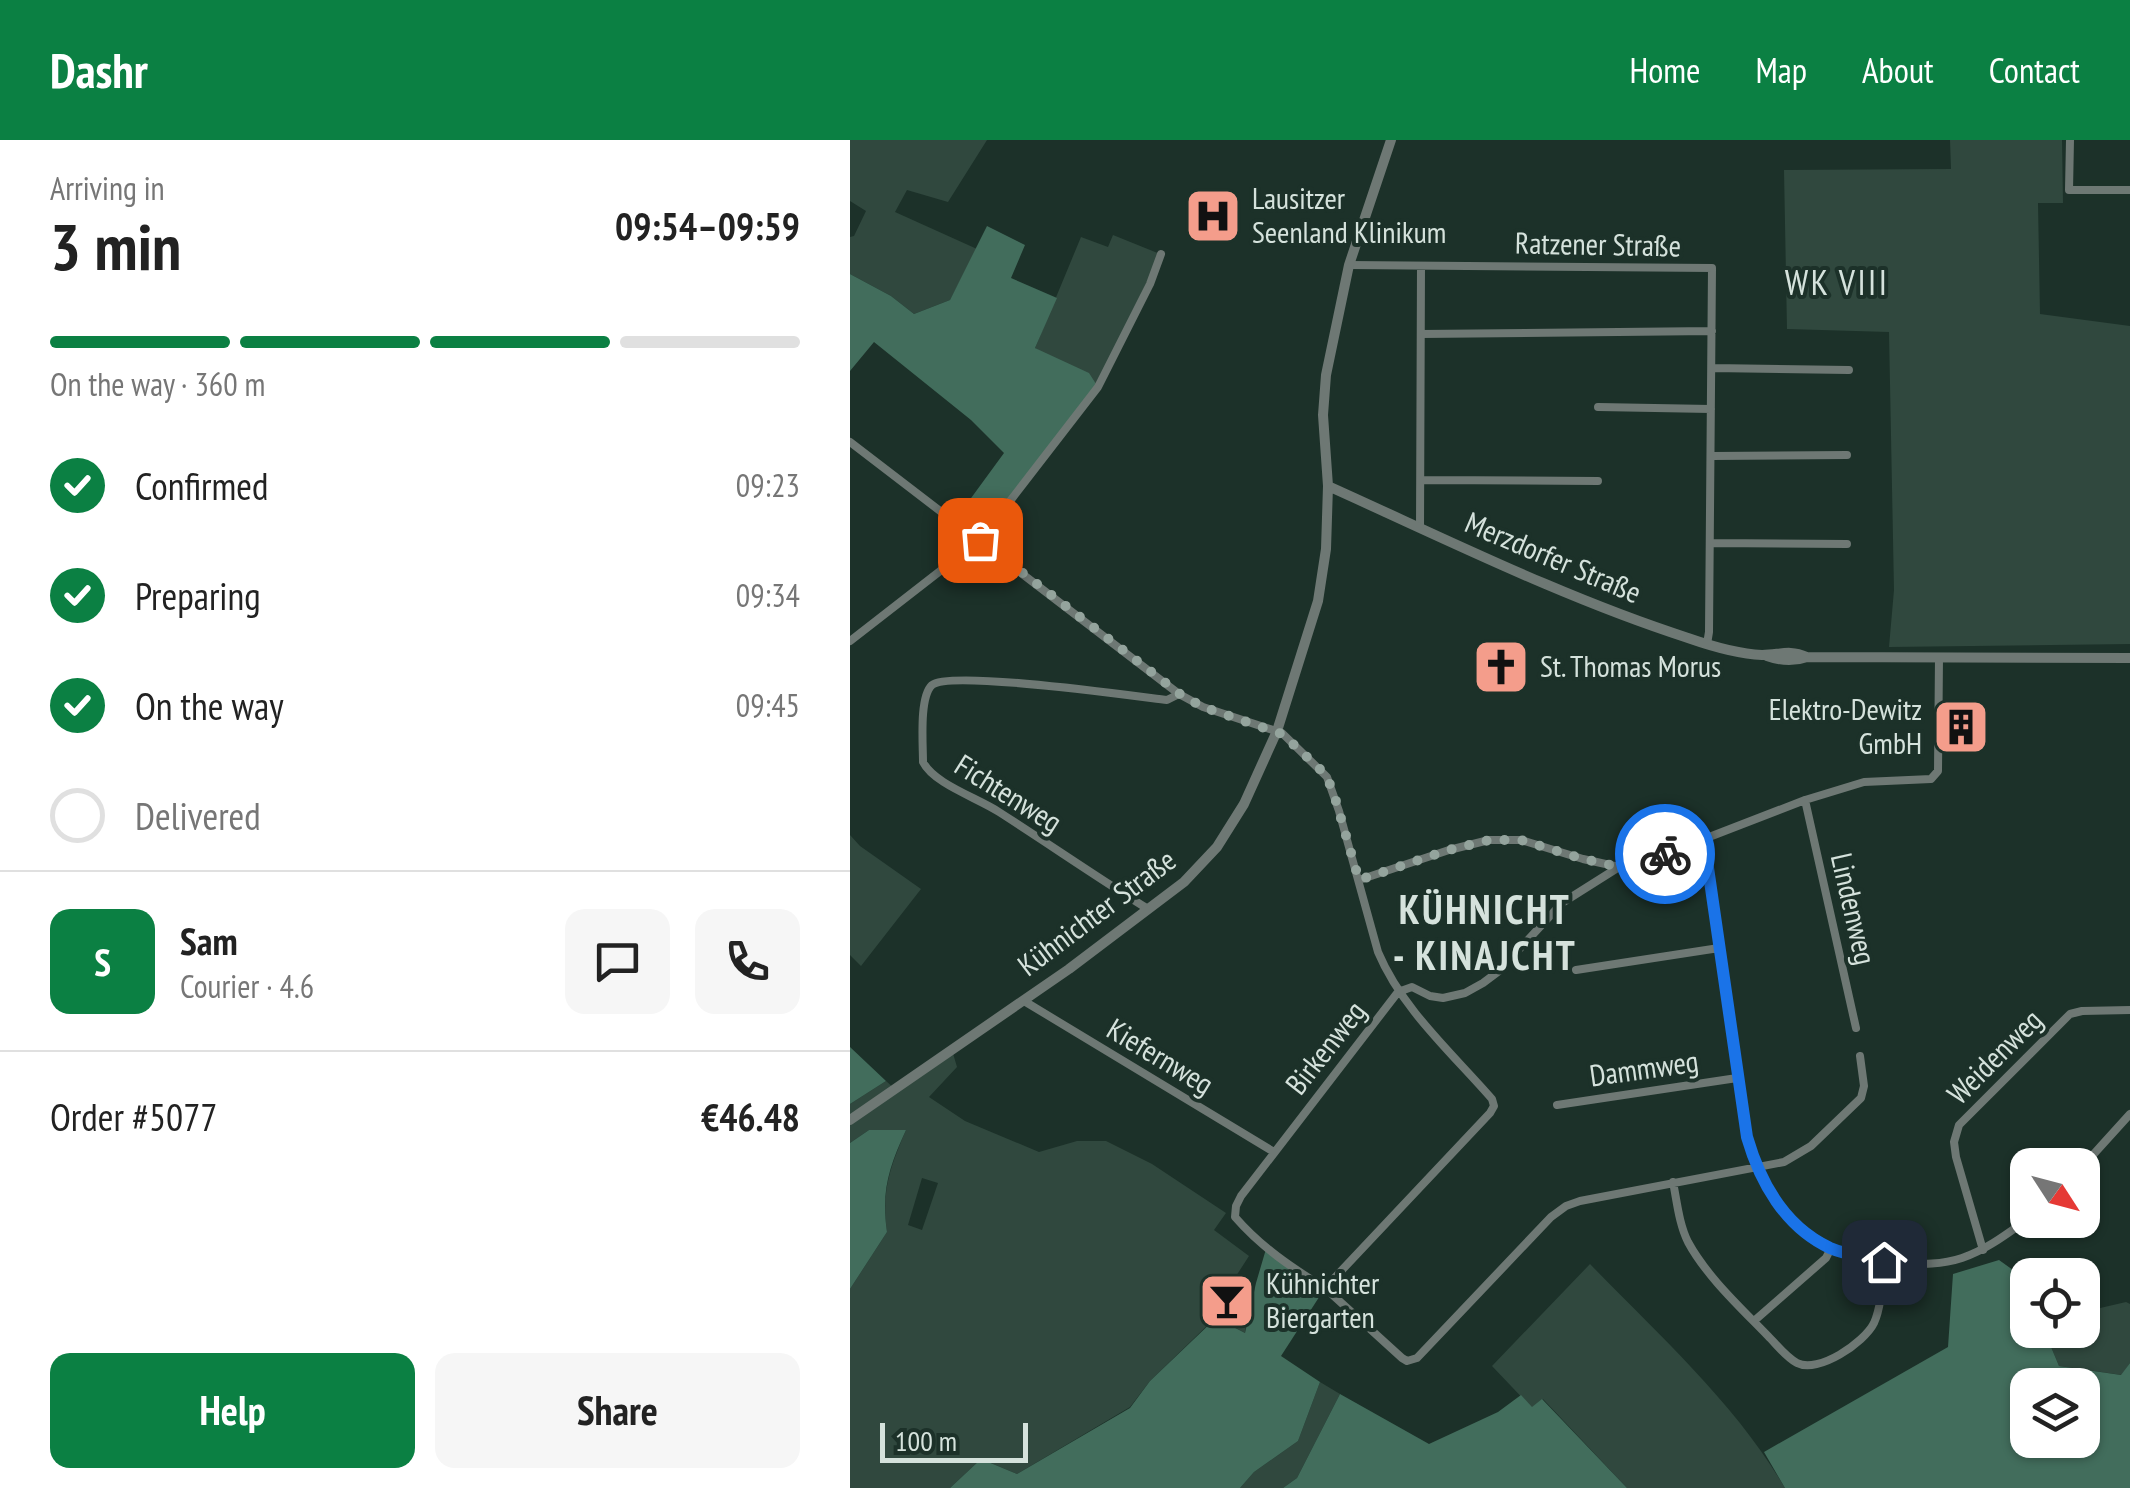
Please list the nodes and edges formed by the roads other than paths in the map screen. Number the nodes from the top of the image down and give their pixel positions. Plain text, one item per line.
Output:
1 (1391, 140) edge
2 (2070, 140) edge
3 (2130, 190) edge
4 (1160, 254) dead end
5 (1349, 265) junction
6 (1421, 266) junction
7 (1712, 331) junction
8 (1422, 334) junction
9 (1712, 368) junction
10 (1849, 370) dead end
11 (1598, 406) dead end
12 (1711, 409) junction
13 (850, 442) edge
14 (1847, 455) dead end
15 (1712, 456) junction
16 (1422, 480) junction
17 (1598, 481) dead end
18 (1328, 486) junction
19 (1420, 528) junction
20 (980, 540) junction
21 (1710, 542) junction
22 (1847, 544) dead end
23 (850, 642) edge
24 (1707, 644) junction
25 (1939, 657) junction
26 (2130, 658) edge
27 (1180, 694) junction
28 (1277, 731) junction
29 (1806, 800) junction
30 (1704, 840) junction
31 (1591, 861) junction
32 (1620, 867) junction
33 (1359, 880) junction
34 (1594, 882) junction
35 (1148, 909) junction
36 (1719, 948) junction
37 (1576, 970) dead end
38 (1398, 992) junction
39 (1024, 1001) junction
40 (2130, 1010) edge
41 (1856, 1028) dead end
42 (1860, 1056) dead end
43 (1737, 1078) junction
44 (1557, 1105) dead end
45 (2130, 1114) edge
46 (850, 1120) edge
47 (2099, 1148) edge
48 (1274, 1152) junction
49 (1756, 1169) junction
50 (1673, 1182) junction
51 (2010, 1231) edge
52 (1831, 1248) junction
53 (1982, 1250) junction
54 (1884, 1262) junction
55 (1325, 1288) junction
56 (1754, 1321) junction

1 - 5 street, Kühnichter Straße
2 - 3 street
4 - 20 street
5 - 6 street, Ratzener Straße
5 - 18 street, Kühnichter Straße
6 - 7 street, Ratzener Straße
6 - 8 street
7 - 8 street
7 - 9 street, Ratzener Straße
8 - 16 street
9 - 10 street
9 - 12 street, Ratzener Straße
11 - 12 street
12 - 15 street, Ratzener Straße
13 - 20 street
14 - 15 street
15 - 21 street, Ratzener Straße
16 - 17 street
16 - 19 street
18 - 19 street, Merzdorfer Straße
18 - 28 street, Kühnichter Straße
19 - 24 street, Merzdorfer Straße
20 - 23 street
20 - 27 street
21 - 22 street
21 - 24 street, Ratzener Straße
24 - 25 street, Merzdorfer Straße
25 - 26 street, Merzdorfer Straße
25 - 29 street
27 - 28 street
27 - 35 street, Fichtenweg
28 - 33 street
28 - 35 street, Kühnichter Straße
29 - 30 street
29 - 41 street, Lindenweg
30 - 32 street
30 - 36 street
31 - 32 street
31 - 33 street
31 - 34 street
32 - 34 street
33 - 38 street
34 - 38 street
35 - 39 street, Kühnichter Straße
36 - 37 street
36 - 43 street
38 - 48 street, Birkenweg
38 - 55 street, Birkenweg
39 - 46 street, Kühnichter Straße
39 - 48 street, Kiefernweg
40 - 53 street, Weidenweg
42 - 49 street
43 - 44 street, Dammweg
43 - 49 street
45 - 47 street
48 - 55 street, Birkenweg
49 - 50 street
49 - 52 street
50 - 55 street, Birkenweg
50 - 56 street
51 - 53 street
52 - 54 street
52 - 56 street
53 - 54 street
54 - 56 street

